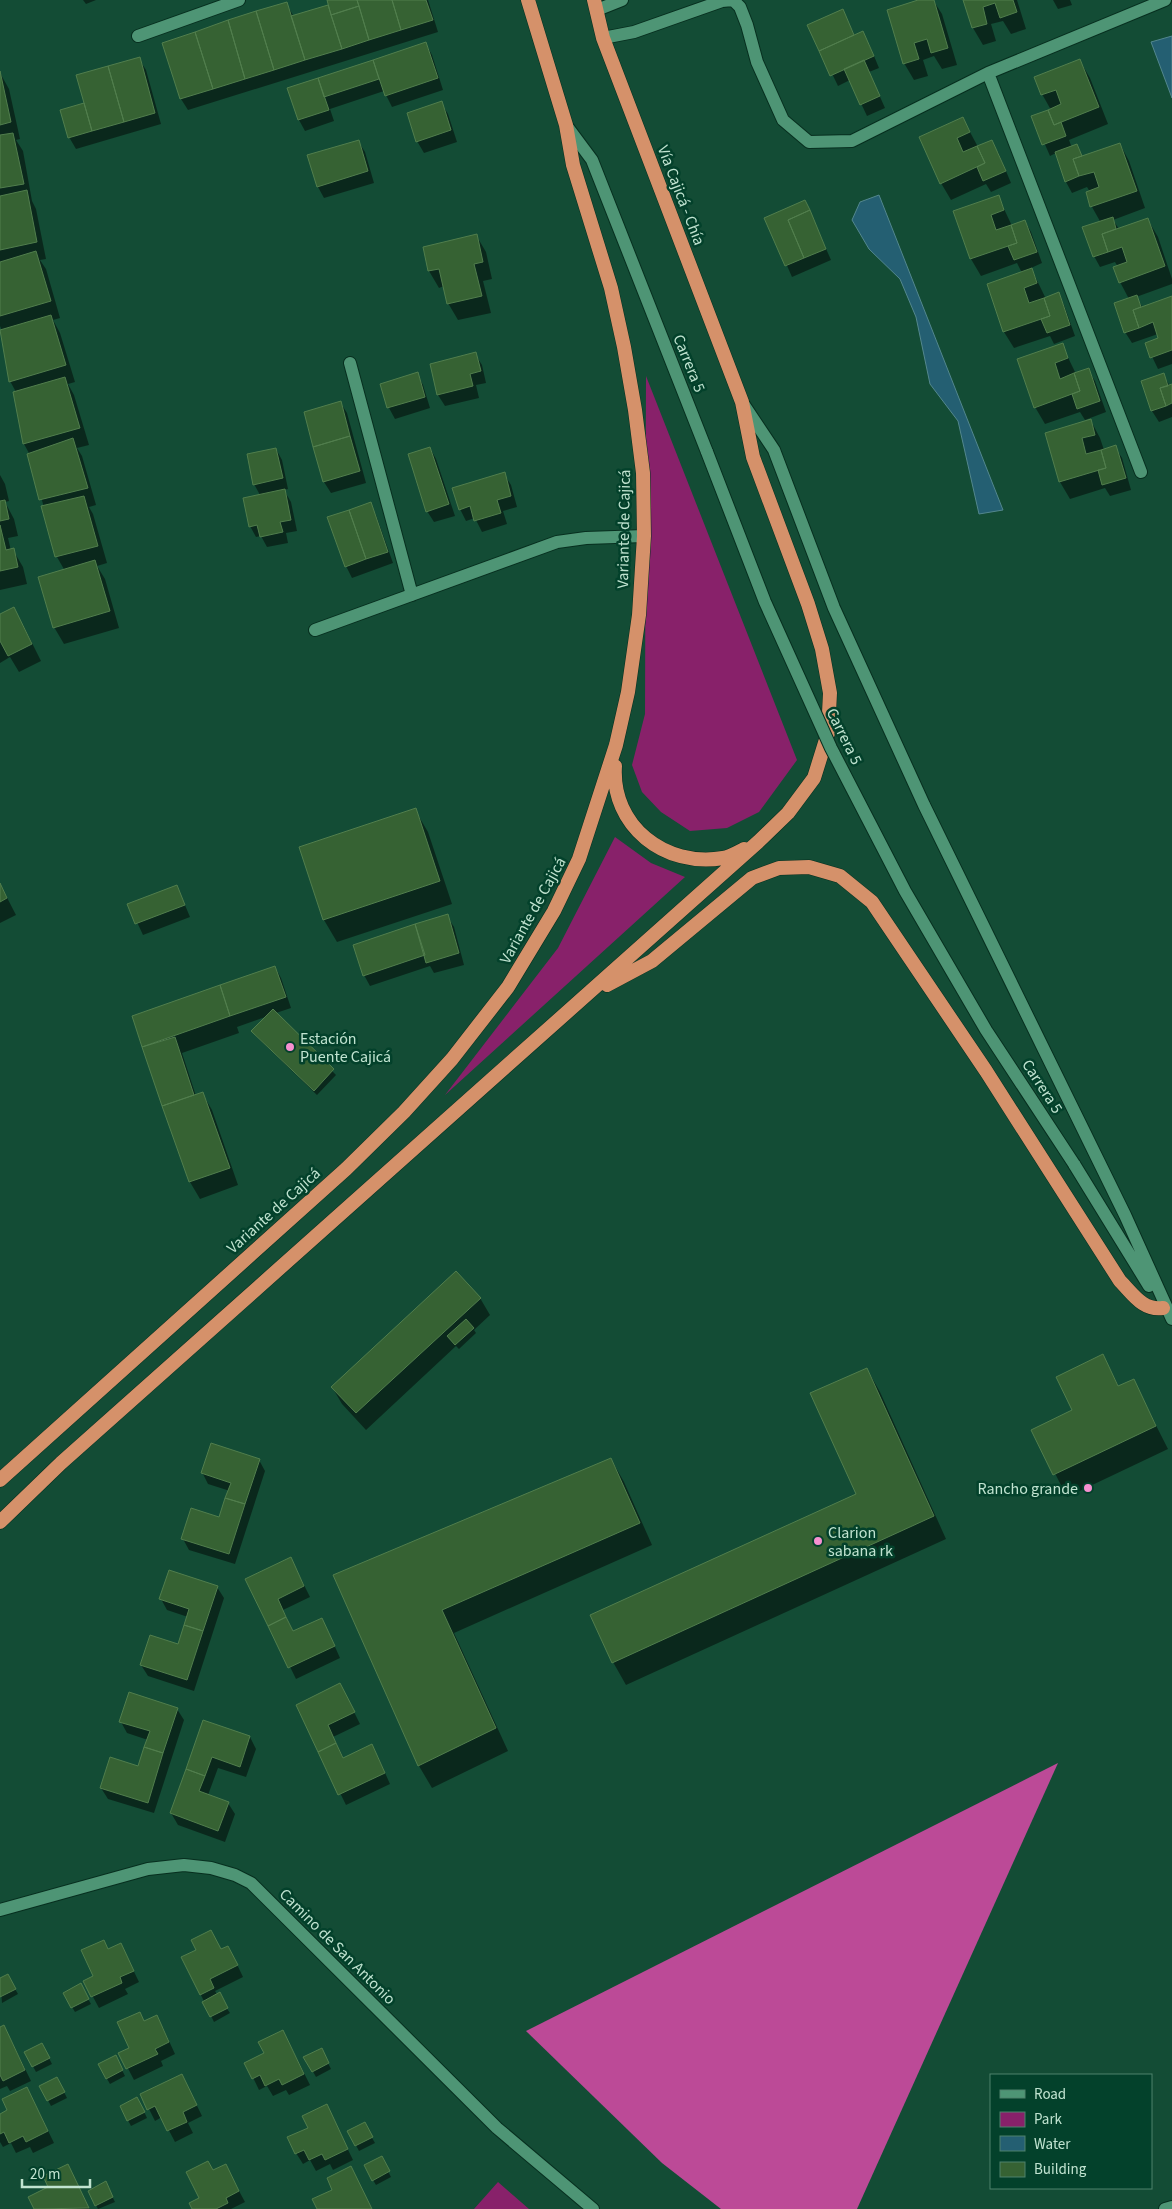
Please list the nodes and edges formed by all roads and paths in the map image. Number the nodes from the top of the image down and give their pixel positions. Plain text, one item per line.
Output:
1 (239, 0) edge
2 (528, 0) edge
3 (622, 0) edge
4 (1165, 0) edge
5 (595, 5) edge
6 (138, 36) dead end
7 (603, 38) junction
8 (988, 73) junction
9 (566, 125) junction
10 (350, 363) dead end
11 (742, 402) junction
12 (1141, 472) dead end
13 (644, 536) junction
14 (412, 595) junction
15 (315, 630) dead end
16 (616, 746) junction
17 (758, 842) junction
18 (588, 994) junction
19 (1167, 1305) edge
20 (1172, 1320) edge
21 (0, 1480) edge
22 (0, 1522) edge
23 (0, 1910) edge
24 (1172, 2207) edge
25 (593, 2209) edge
26 (1165, 2209) edge

1 - 6 street
2 - 9 highway, Variante de Cajicá
3 - 5 street
4 - 8 street
5 - 7 highway, Vía Cajicá - Chía
7 - 8 street
7 - 11 highway, Vía Cajicá - Chía
8 - 12 street
9 - 13 highway, Variante de Cajicá
9 - 19 street, Carrera 5, bridge
10 - 14 street
11 - 17 highway
11 - 19 street, Carrera 5
13 - 14 street
13 - 16 highway, Variante de Cajicá
14 - 15 street
16 - 17 highway
16 - 21 highway, Variante de Cajicá
17 - 18 highway
18 - 19 highway
18 - 22 highway
19 - 20 street, Carrera 5
23 - 25 street, Camino de San Antonio
24 - 26 street

